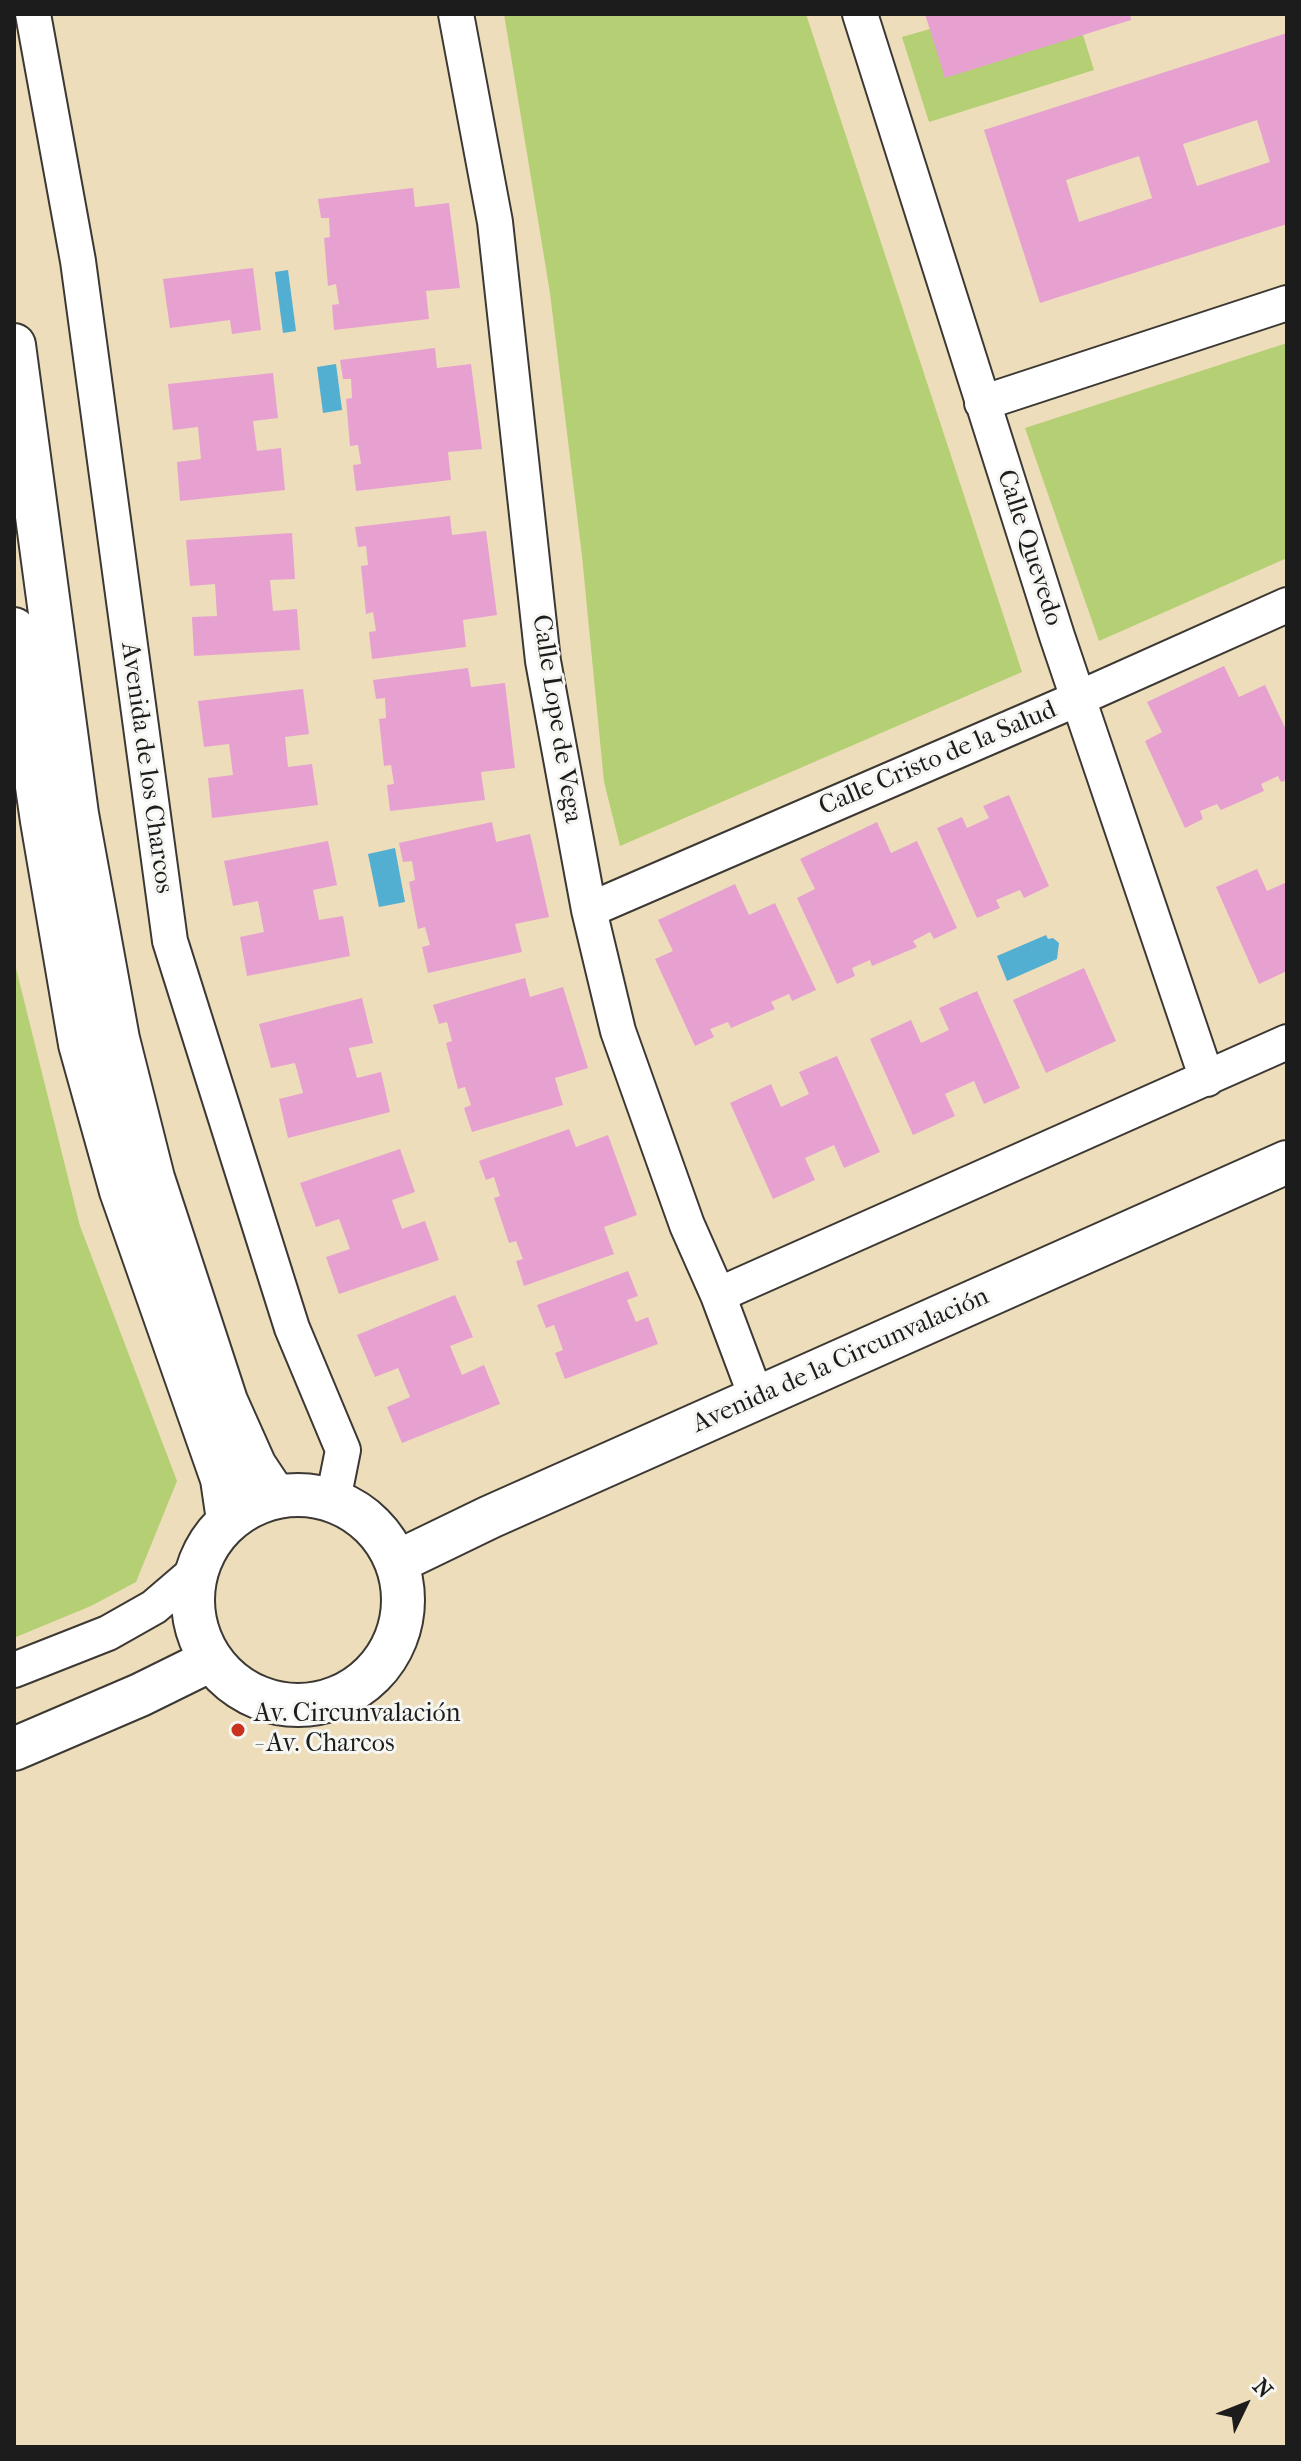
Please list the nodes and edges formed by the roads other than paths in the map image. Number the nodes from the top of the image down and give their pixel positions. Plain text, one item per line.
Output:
1 (33, 14) edge
2 (456, 14) edge
3 (860, 14) edge
4 (1287, 303) edge
5 (14, 345) edge
6 (982, 403) junction
7 (1287, 605) edge
8 (14, 629) edge
9 (1077, 699) junction
10 (589, 910) junction
11 (1287, 1042) edge
12 (1207, 1079) junction
13 (1287, 1162) edge
14 (718, 1295) junction
15 (757, 1399) junction
16 (275, 1496) junction
17 (333, 1500) junction
18 (228, 1520) junction
19 (397, 1562) junction
20 (196, 1571) junction
21 (211, 1660) junction
22 (14, 1670) edge
23 (14, 1749) edge

1 - 17 street, Avenida de los Charcos
2 - 10 street, Calle Lope de Vega
3 - 6 street, Calle Quevedo
4 - 6 street
5 - 16 street
6 - 9 street, Calle Quevedo
7 - 9 street, Calle Cristo de la Salud
8 - 18 street
9 - 10 street, Calle Cristo de la Salud
9 - 12 street, Calle Quevedo
10 - 14 street, Calle Lope de Vega
11 - 12 street
12 - 14 street
13 - 15 street, Avenida de la Circunvalación
14 - 15 street, Calle Lope de Vega
15 - 19 street, Avenida de la Circunvalación
16 - 17 street
16 - 18 street
17 - 19 street
18 - 20 street
19 - 21 street
20 - 21 street
20 - 22 street
21 - 23 street

